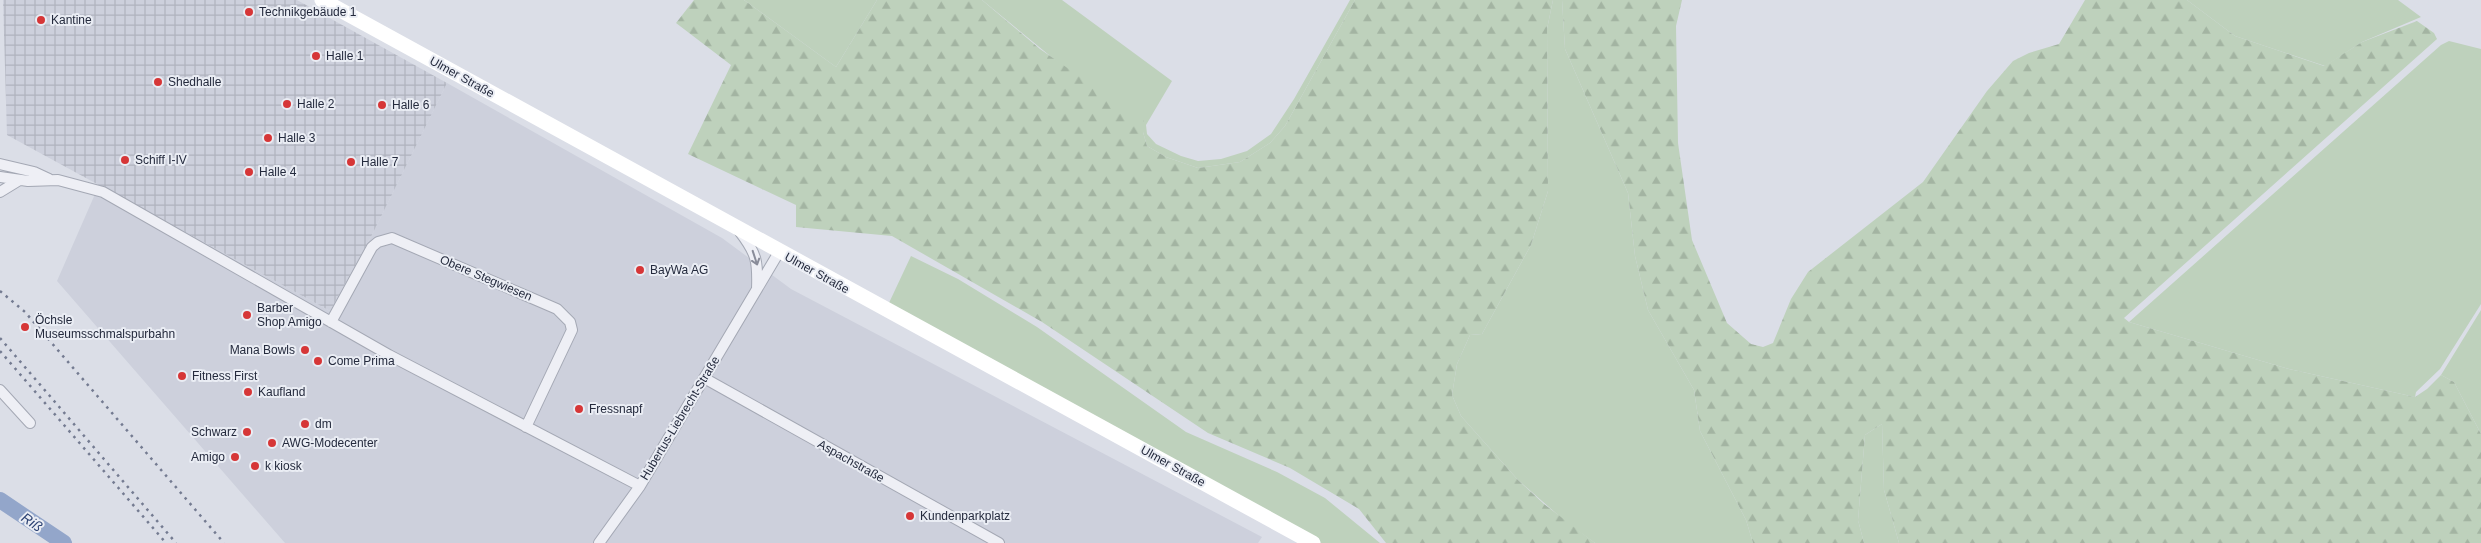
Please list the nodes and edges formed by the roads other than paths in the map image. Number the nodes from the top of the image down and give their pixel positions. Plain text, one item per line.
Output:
1 (322, 0) edge
2 (0, 164) edge
3 (0, 177) edge
4 (50, 179) junction
5 (20, 180) junction
6 (0, 192) edge
7 (738, 229) junction
8 (779, 252) junction
9 (756, 291) junction
10 (331, 322) junction
11 (704, 378) junction
12 (0, 390) edge
13 (30, 424) dead end
14 (526, 426) junction
15 (640, 486) junction
16 (600, 543) edge
17 (999, 543) edge
18 (1313, 543) edge

1 - 7 main road, Ulmer Straße
2 - 4 street
3 - 5 street
4 - 5 street
4 - 10 street
5 - 6 street
7 - 8 main road, Ulmer Straße
7 -> 9 street, Hubertus-Liebrecht-Straße
8 - 9 street, Hubertus-Liebrecht-Straße
8 - 18 main road, Ulmer Straße
9 - 11 street, Hubertus-Liebrecht-Straße
10 - 14 street
10 - 14 street, Obere Stegwiesen
11 - 15 street, Hubertus-Liebrecht-Straße
11 - 17 street, Aspachstraße
12 - 13 street
14 - 15 street
15 - 16 street, Hubertus-Liebrecht-Straße

